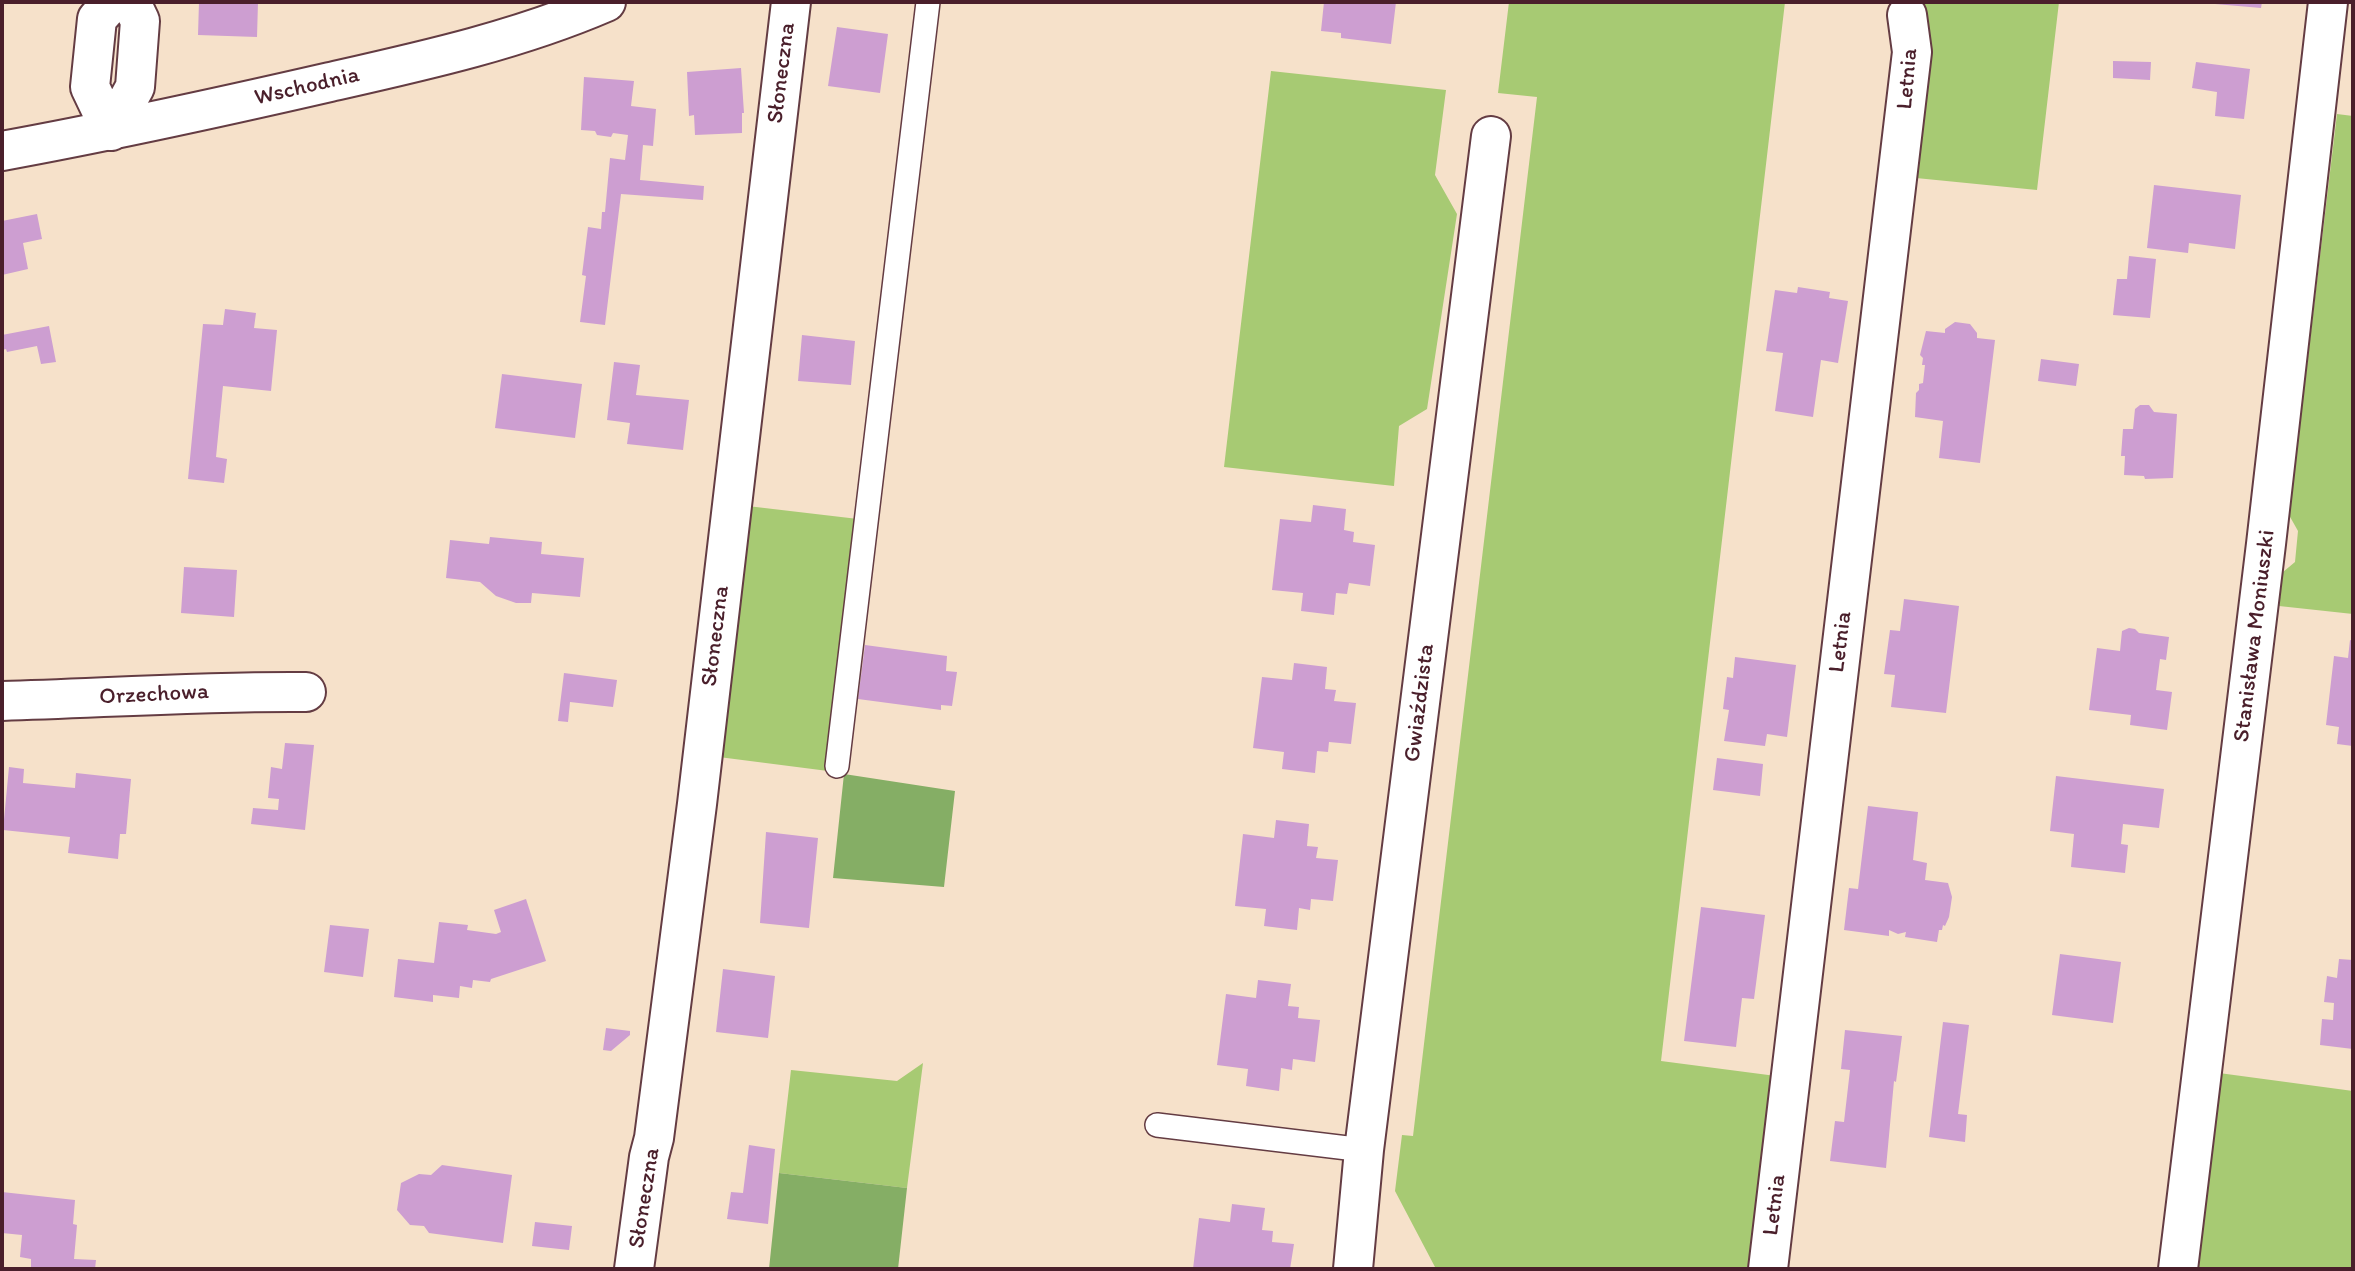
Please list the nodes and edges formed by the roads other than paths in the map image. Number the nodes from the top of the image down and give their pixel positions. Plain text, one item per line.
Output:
1 (112, 2) edge
2 (131, 2) edge
3 (606, 2) edge
4 (791, 2) edge
5 (928, 2) edge
6 (2329, 2) edge
7 (1907, 15) dead end
8 (111, 131) junction
9 (1490, 136) dead end
10 (2, 151) edge
11 (306, 692) dead end
12 (2, 701) edge
13 (838, 766) dead end
14 (1157, 1125) dead end
15 (1364, 1150) junction
16 (634, 1269) edge
17 (1353, 1269) edge
18 (1768, 1269) edge
19 (2178, 1269) edge

1 - 8 street
2 - 8 street
3 - 8 street, Wschodnia
4 - 16 street, Słoneczna
5 - 13 lane
6 - 19 street, Stanisława Moniuszki
7 - 18 street, Letnia
8 - 10 street, Wschodnia
9 - 15 street, Gwiaździsta
11 - 12 street, Orzechowa
14 - 15 lane
15 - 17 street, Gwiaździsta

